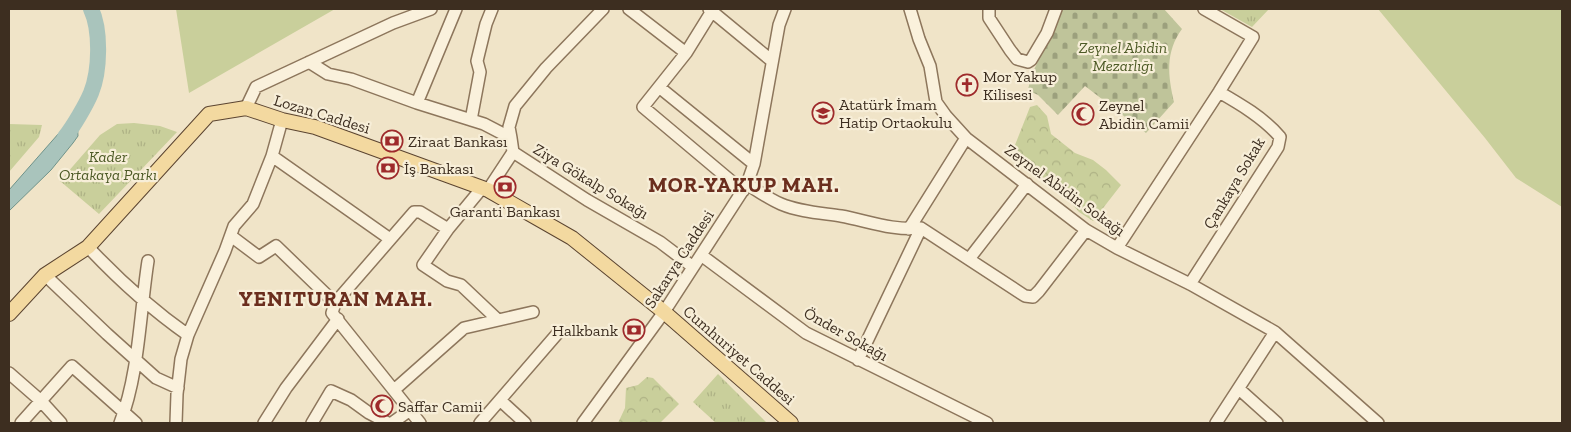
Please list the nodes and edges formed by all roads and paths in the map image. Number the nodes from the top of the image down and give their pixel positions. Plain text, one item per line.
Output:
1 (430, 9) edge
2 (456, 9) edge
3 (492, 9) edge
4 (603, 9) edge
5 (629, 9) edge
6 (785, 9) edge
7 (910, 9) edge
8 (989, 9) edge
9 (1056, 9) edge
10 (1204, 9) edge
11 (711, 10) edge
12 (686, 53) junction
13 (772, 61) junction
14 (309, 62) junction
15 (659, 87) junction
16 (1219, 92) junction
17 (417, 103) junction
18 (246, 108) junction
19 (282, 120) junction
20 (471, 120) junction
21 (511, 138) junction
22 (966, 138) junction
23 (513, 152) junction
24 (272, 156) junction
25 (754, 164) junction
26 (1027, 184) junction
27 (745, 188) junction
28 (485, 189) junction
29 (921, 228) junction
30 (448, 229) junction
31 (909, 229) junction
32 (1086, 230) junction
33 (231, 236) junction
34 (390, 239) junction
35 (88, 247) junction
36 (1117, 248) junction
37 (701, 255) junction
38 (968, 259) junction
39 (148, 261) dead end
40 (693, 267) junction
41 (45, 275) junction
42 (1190, 284) junction
43 (142, 300) junction
44 (336, 303) junction
45 (533, 312) dead end
46 (664, 312) junction
47 (9, 314) edge
48 (338, 319) junction
49 (498, 320) junction
50 (1275, 332) junction
51 (557, 334) dead end
52 (188, 335) junction
53 (135, 360) junction
54 (858, 360) junction
55 (9, 374) edge
56 (178, 388) junction
57 (1239, 389) junction
58 (394, 390) junction
59 (500, 400) junction
60 (40, 402) junction
61 (410, 410) junction
62 (122, 418) edge
63 (373, 420) edge
64 (787, 422) edge
65 (21, 423) edge
66 (61, 423) edge
67 (136, 423) edge
68 (176, 423) edge
69 (264, 423) edge
70 (312, 423) edge
71 (388, 423) edge
72 (392, 423) edge
73 (420, 423) edge
74 (480, 423) edge
75 (525, 423) edge
76 (583, 423) edge
77 (987, 423) edge
78 (1216, 423) edge
79 (1277, 423) edge
80 (1378, 423) edge

1 - 14 street
2 - 17 street
3 - 20 street
4 - 21 street, Ziya Gökalp Sokağı
5 - 12 street
6 - 13 street, Sakarya Caddesi
7 - 22 street, Zeynel Abidin Sokağı
8 - 9 street
10 - 16 street
11 - 12 street
11 - 13 street
12 - 15 street
13 - 25 street, Sakarya Caddesi
14 - 17 street
14 - 18 street
15 - 25 street
15 - 27 street
16 - 36 street
16 - 42 street, Çankaya Sokak
17 - 20 street
18 - 19 main road, Lozan Caddesi
18 - 35 main road, Lozan Caddesi
19 - 24 street
19 - 28 main road, Lozan Caddesi
20 - 21 street
21 - 23 street, Ziya Gökalp Sokağı
22 - 26 street, Zeynel Abidin Sokağı
22 - 31 street
23 - 28 street
23 - 40 street, Ziya Gökalp Sokağı
24 - 33 street
24 - 34 street
25 - 27 street, Sakarya Caddesi
26 - 32 street, Zeynel Abidin Sokağı
26 - 38 street
27 - 31 street
27 - 37 street, Sakarya Caddesi
28 - 30 street
28 - 46 main road, Lozan Caddesi
29 - 31 street
29 - 38 street
29 - 54 street
30 - 34 street
30 - 49 street
32 - 36 street, Zeynel Abidin Sokağı
32 - 38 street
33 - 44 street
33 - 52 street
34 - 44 street
35 - 41 main road, Lozan Caddesi
35 - 43 street
36 - 42 street, Zeynel Abidin Sokağı
37 - 40 street, Sakarya Caddesi
37 - 54 street, Önder Sokağı
39 - 43 street
40 - 46 street, Sakarya Caddesi
41 - 47 main road, Lozan Caddesi
41 - 53 street
42 - 50 street, Zeynel Abidin Sokağı
43 - 52 street
43 - 53 street
44 - 48 street
45 - 49 street
46 - 64 main road, Cumhuriyet Caddesi
46 - 76 street, Sakarya Caddesi
48 - 58 street
48 - 69 street
49 - 58 street
50 - 57 street
50 - 80 street, Zeynel Abidin Sokağı
51 - 59 street
52 - 56 street
53 - 56 street
53 - 62 street
54 - 77 street, Önder Sokağı
55 - 60 street
56 - 68 street
57 - 78 street
57 - 79 street
58 - 61 street
59 - 74 street
59 - 75 street
60 - 62 street
60 - 65 street
60 - 66 street
61 - 72 street
61 - 73 street
62 - 67 street
63 - 70 street
63 - 71 street

